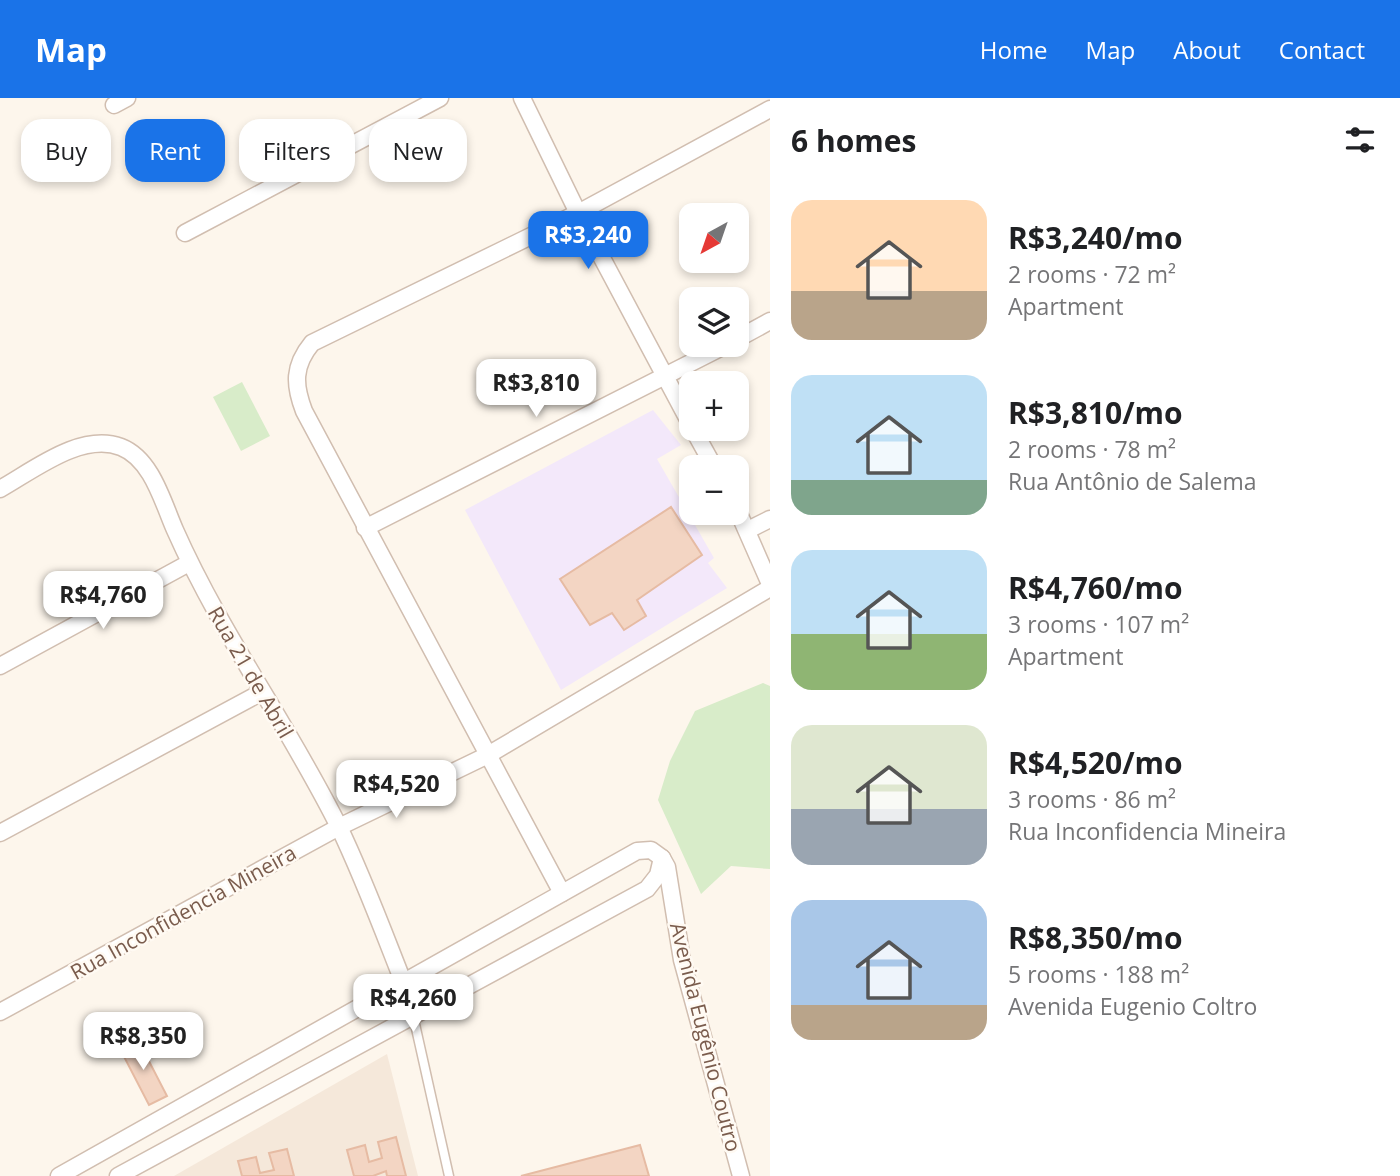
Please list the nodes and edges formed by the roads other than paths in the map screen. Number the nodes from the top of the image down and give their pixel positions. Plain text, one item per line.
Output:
1 (440, 98) edge
2 (522, 98) edge
3 (770, 109) edge
4 (578, 214) junction
5 (185, 233) dead end
6 (770, 321) edge
7 (749, 332) edge
8 (704, 357) edge
9 (666, 377) junction
10 (679, 402) edge
11 (0, 489) edge
12 (770, 519) edge
13 (745, 525) edge
14 (365, 528) junction
15 (748, 530) junction
16 (190, 564) junction
17 (770, 586) edge
18 (0, 666) edge
19 (262, 692) junction
20 (488, 755) junction
21 (339, 827) junction
22 (0, 833) edge
23 (662, 858) junction
24 (562, 893) junction
25 (402, 981) junction
26 (0, 1013) edge
27 (412, 1014) junction
28 (125, 1139) junction
29 (139, 1164) junction
30 (58, 1176) edge
31 (118, 1176) edge
32 (449, 1176) edge
33 (741, 1176) edge

1 - 5 street
2 - 4 street
3 - 4 street
4 - 9 street
4 - 14 street
6 - 7 street
8 - 9 street
9 - 10 street
9 - 14 street
11 - 16 street, Rua 21 de Abril
12 - 15 street
13 - 15 street
14 - 20 street
15 - 17 street
16 - 18 street
16 - 19 street, Rua 21 de Abril
17 - 20 street, Rua Inconfidencia Mineira
19 - 21 street, Rua 21 de Abril
19 - 22 street
20 - 21 street, Rua Inconfidencia Mineira
20 - 24 street
21 - 25 street, Rua 21 de Abril
21 - 26 street, Rua Inconfidencia Mineira
23 - 24 street
23 - 27 street
23 - 33 street, Avenida Eugênio Coutro
24 - 25 street
25 - 27 street, Rua 21 de Abril
25 - 28 street
27 - 29 street
27 - 32 lane
28 - 29 street
28 - 30 street
29 - 31 street

